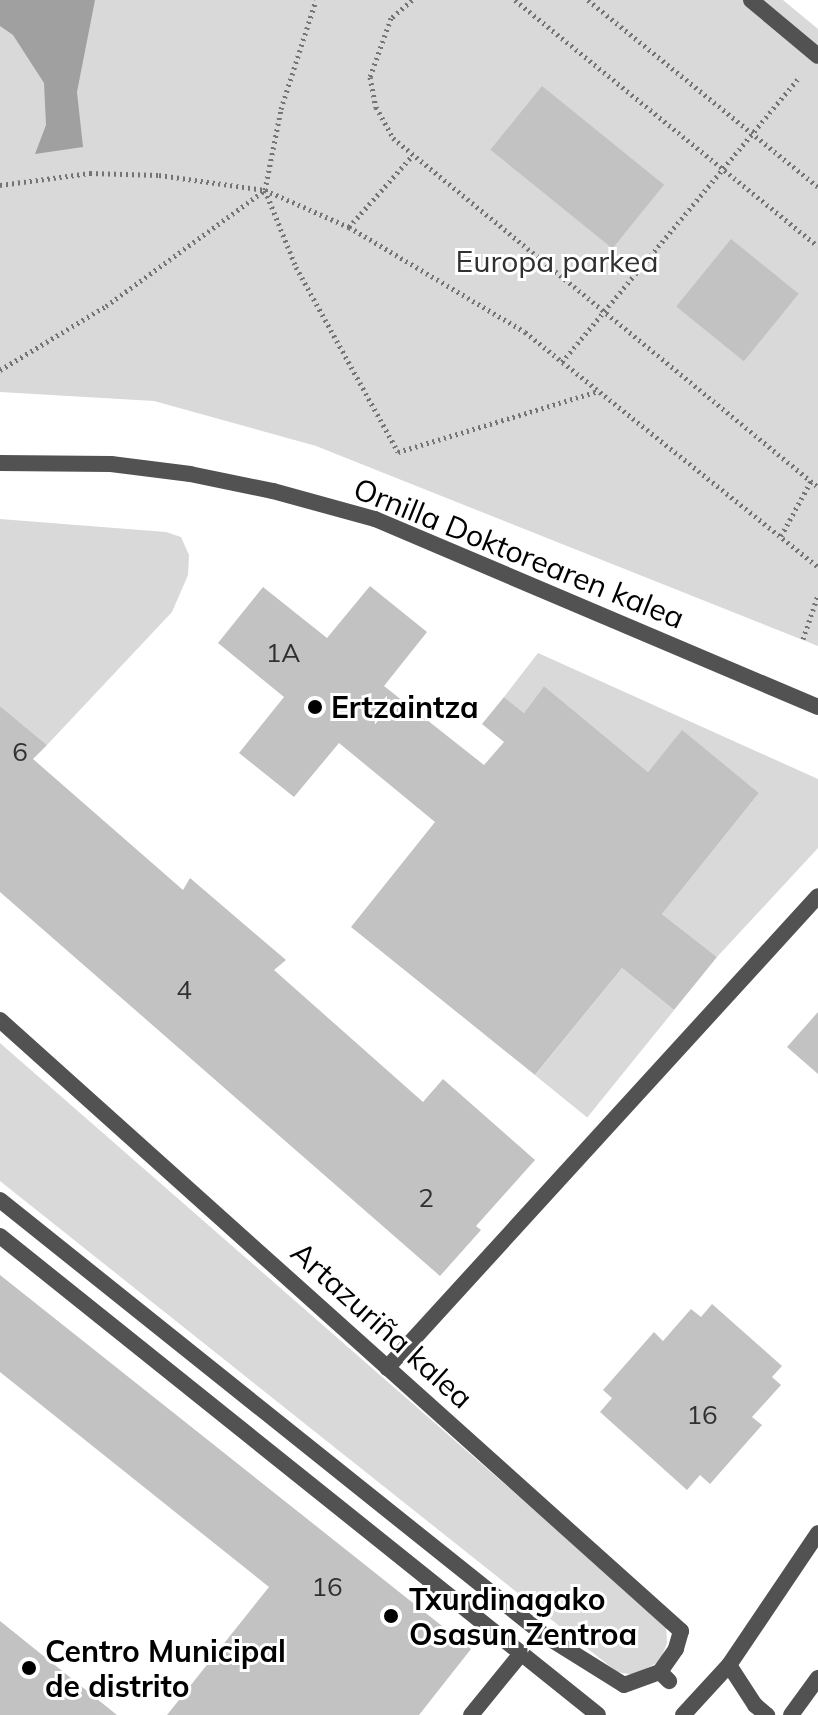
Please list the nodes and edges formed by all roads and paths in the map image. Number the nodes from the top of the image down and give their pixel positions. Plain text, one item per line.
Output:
1 (316, 0) edge
2 (412, 0) edge
3 (515, 0) edge
4 (588, 0) edge
5 (751, 0) edge
6 (818, 56) edge
7 (751, 134) junction
8 (413, 155) junction
9 (723, 168) junction
10 (0, 185) edge
11 (818, 187) edge
12 (265, 190) junction
13 (349, 227) junction
14 (818, 246) edge
15 (604, 312) junction
16 (562, 362) junction
17 (0, 370) edge
18 (600, 391) junction
19 (0, 463) edge
20 (811, 481) junction
21 (818, 487) edge
22 (781, 537) junction
23 (818, 567) edge
24 (818, 595) edge
25 (803, 639) dead end
26 (818, 707) edge
27 (818, 896) edge
28 (0, 1020) edge
29 (0, 1200) edge
30 (0, 1236) edge
31 (387, 1368) junction
32 (818, 1533) edge
33 (520, 1655) junction
34 (729, 1665) junction
35 (818, 1678) edge
36 (471, 1715) edge
37 (598, 1715) edge
38 (683, 1715) edge
39 (767, 1715) edge
40 (791, 1715) edge

1 - 12 path
2 - 8 path
3 - 9 path
4 - 7 path
5 - 6 street
6 - 7 path
7 - 9 path
7 - 11 path
8 - 13 path
8 - 15 path
9 - 14 path
9 - 15 path
10 - 12 path
12 - 13 path
12 - 17 path
12 - 18 path
13 - 16 path
15 - 16 path
15 - 20 path
16 - 18 path
18 - 22 path
19 - 26 street, Ornilla Doktorearen kalea
20 - 21 path
20 - 22 path
22 - 23 path
24 - 25 path
27 - 31 street
28 - 31 street, Artazuriña kalea
29 - 31 street, Artazuriña kalea
30 - 33 street
32 - 34 street
33 - 36 street
33 - 37 street
34 - 38 street
34 - 39 street
35 - 40 street

